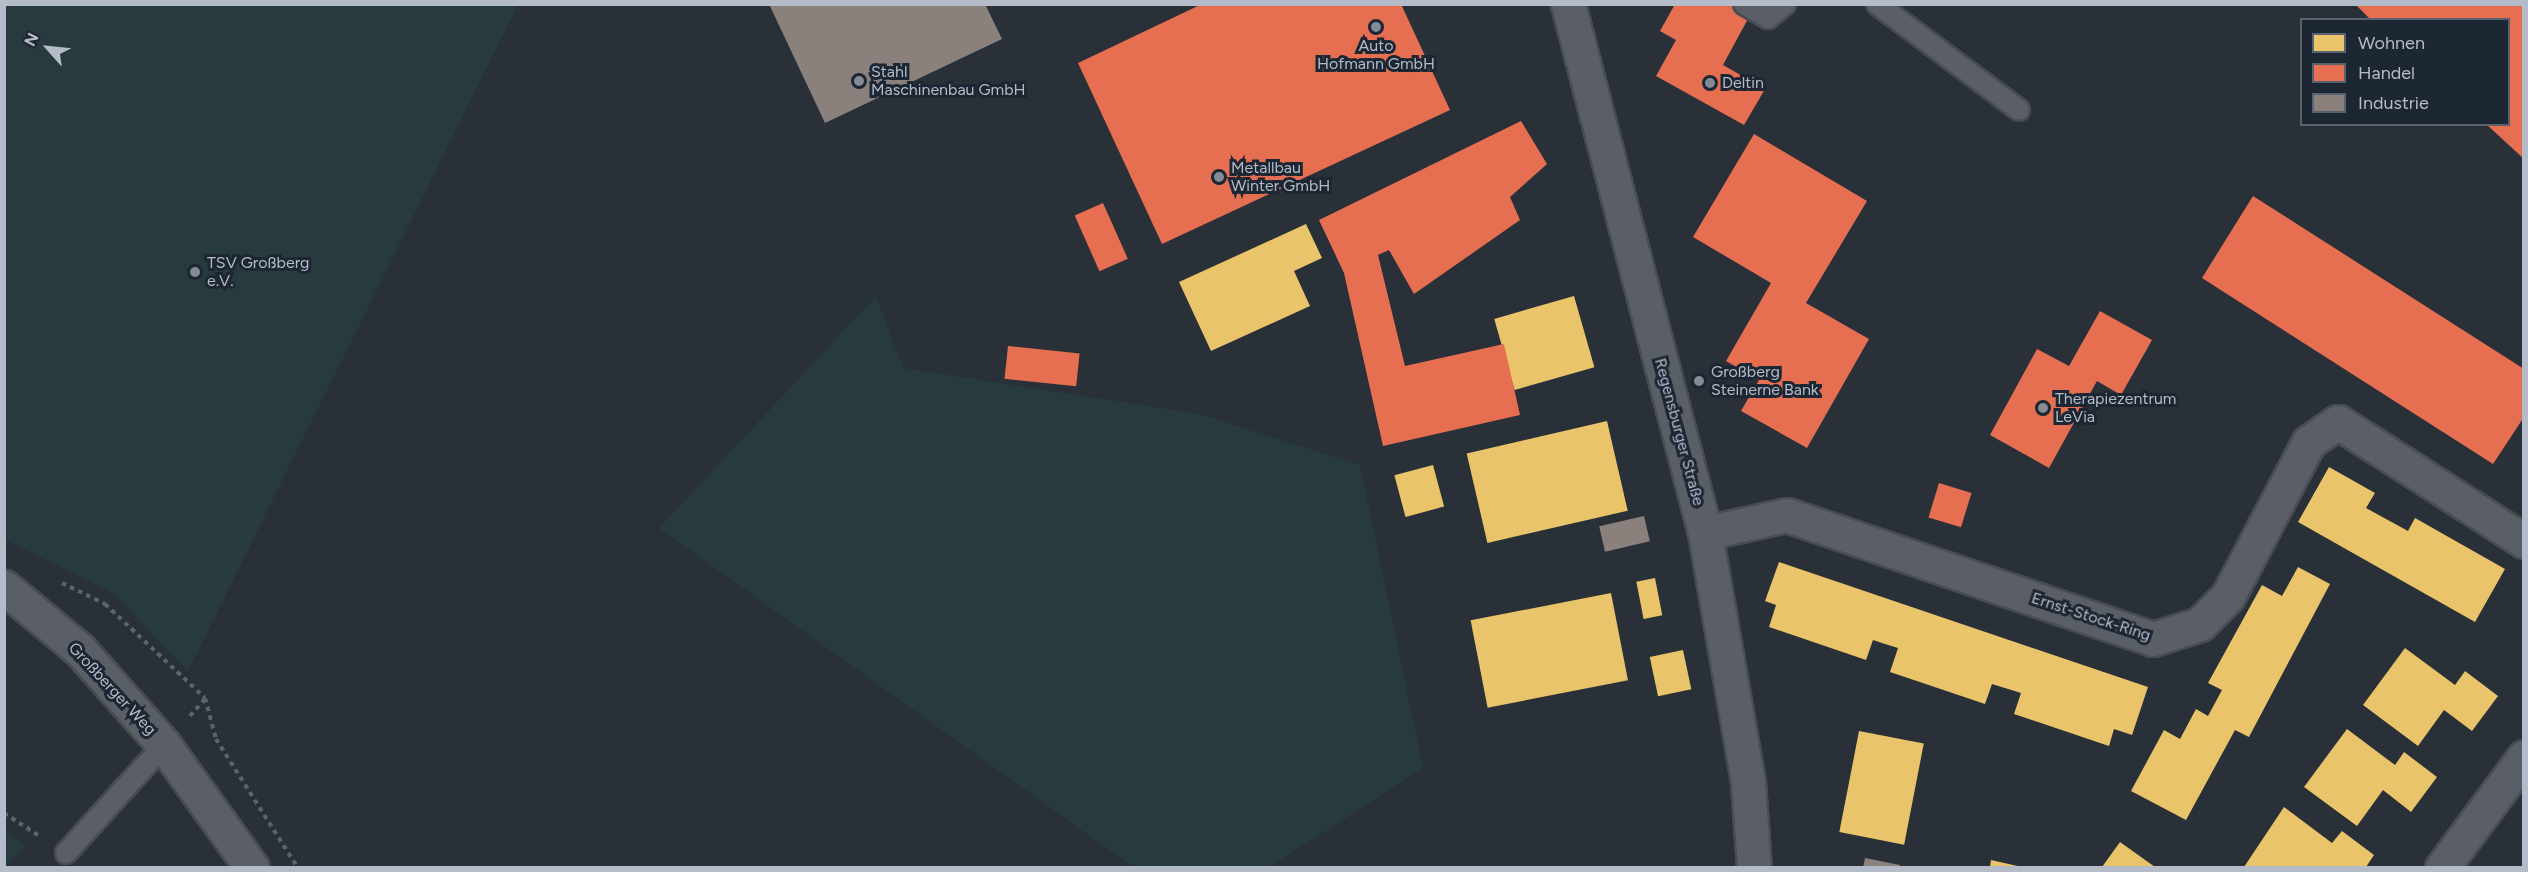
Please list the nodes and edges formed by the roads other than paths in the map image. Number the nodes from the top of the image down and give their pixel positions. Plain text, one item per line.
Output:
1 (1568, 4) edge
2 (1744, 4) edge
3 (1785, 4) edge
4 (1877, 4) edge
5 (2019, 110) dead end
6 (1705, 533) junction
7 (2523, 541) edge
8 (4, 586) edge
9 (164, 745) junction
10 (2523, 757) edge
11 (66, 853) road end
12 (252, 867) edge
13 (1754, 867) edge
14 (2442, 867) edge

1 - 6 street, Regensburger Straße
2 - 3 lane
4 - 5 lane
6 - 7 street, Ernst-Stock-Ring
6 - 13 street, Regensburger Straße
8 - 9 street, Großberger Weg
9 - 11 lane
9 - 12 street, Großberger Weg
10 - 14 street

